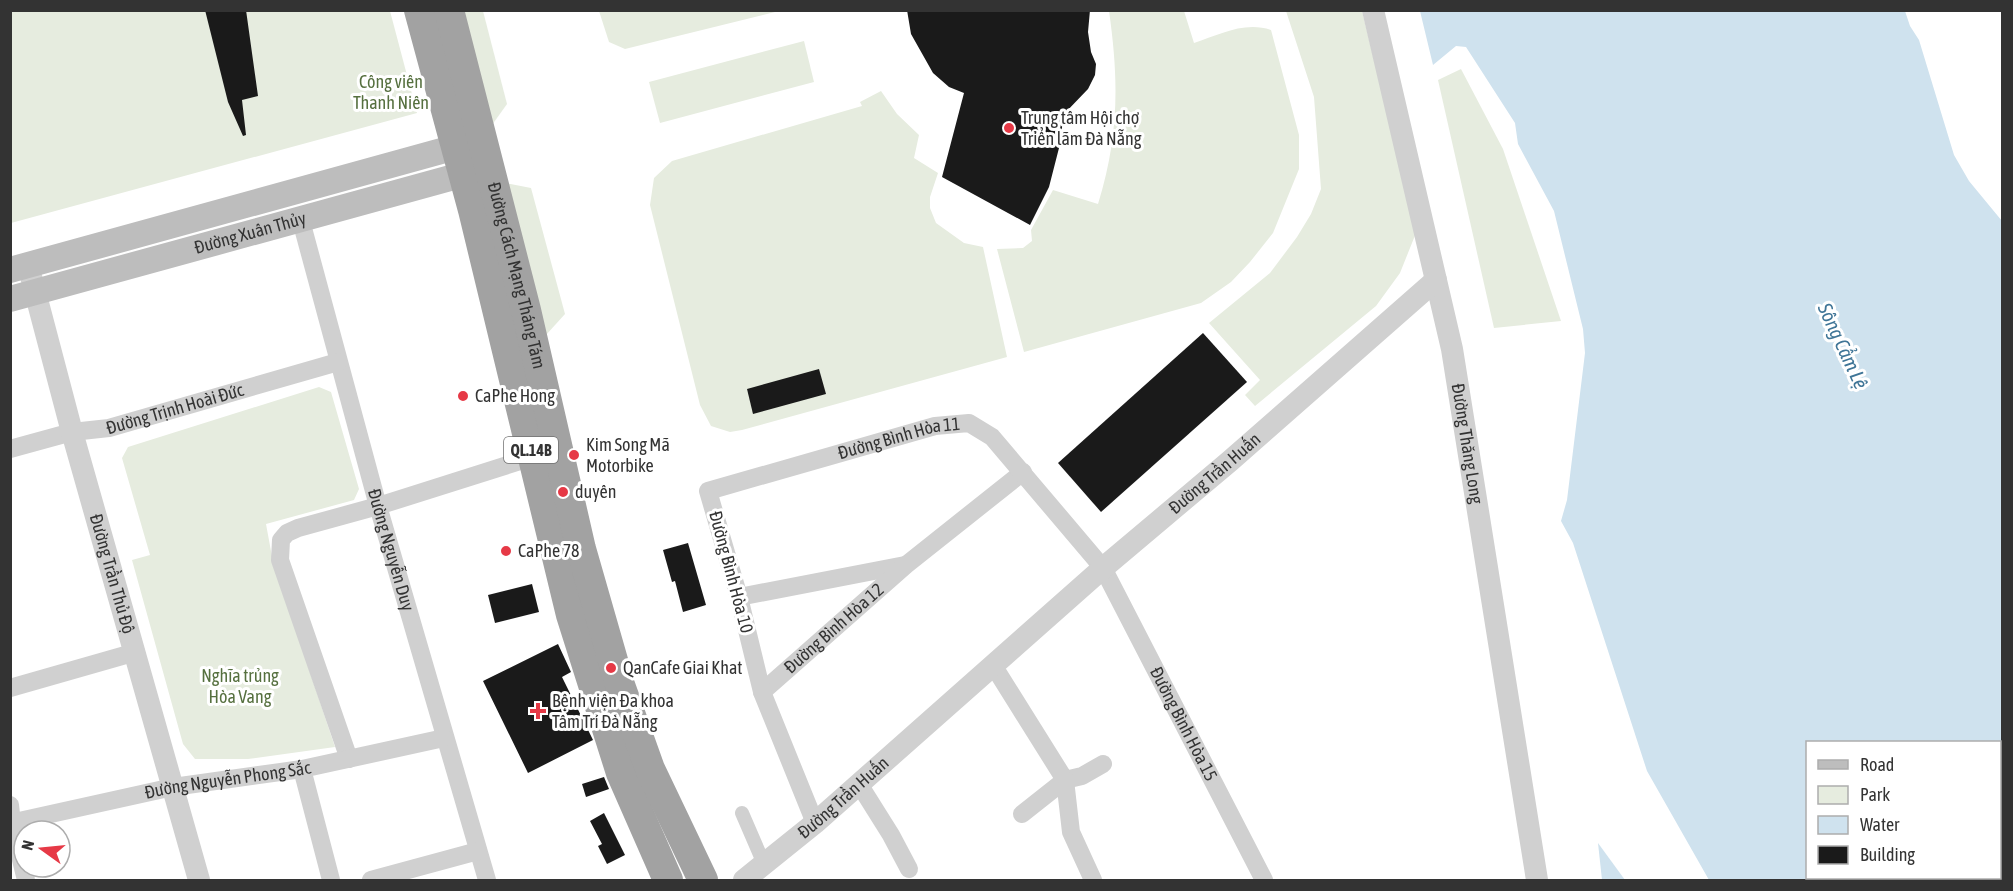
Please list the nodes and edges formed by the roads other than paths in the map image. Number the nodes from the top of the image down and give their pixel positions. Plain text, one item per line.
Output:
1 (419, 10) edge
2 (449, 10) edge
3 (1373, 10) edge
4 (473, 157) junction
5 (300, 217) junction
6 (20, 268) edge
7 (1436, 280) junction
8 (36, 292) junction
9 (10, 299) edge
10 (338, 362) junction
11 (72, 432) junction
12 (10, 449) edge
13 (533, 457) junction
14 (1023, 472) junction
15 (708, 491) joint
16 (378, 506) junction
17 (906, 565) junction
18 (1103, 568) junction
19 (739, 597) junction
20 (136, 652) junction
21 (993, 664) junction
22 (10, 688) edge
23 (762, 692) junction
24 (444, 738) junction
25 (349, 759) junction
26 (1103, 764) dead end
27 (302, 769) junction
28 (1065, 780) junction
29 (859, 784) junction
30 (173, 787) junction
31 (742, 813) dead end
32 (1022, 814) dead end
33 (11, 817) edge
34 (815, 823) junction
35 (478, 851) junction
36 (764, 864) junction
37 (909, 869) dead end
38 (26, 880) edge
39 (199, 880) edge
40 (331, 880) edge
41 (371, 880) edge
42 (486, 880) edge
43 (668, 880) edge
44 (703, 880) edge
45 (744, 880) edge
46 (1093, 880) edge
47 (1262, 880) edge
48 (1537, 880) edge

1 - 4 highway, Đường Cách Mạng Tháng Tám / QL.14B
2 - 4 highway, Đường Cách Mạng Tháng Tám / QL.14B
3 - 7 street, Đường Thăng Long
4 - 5 main road, Đường Xuân Thủy
4 - 6 main road, Đường Xuân Thủy
4 - 13 highway, Đường Cách Mạng Tháng Tám / QL.14B
4 - 44 highway, Đường Cách Mạng Tháng Tám / QL.14B
5 - 8 main road, Đường Xuân Thủy
5 - 10 street, Đường Nguyễn Duy
6 - 8 street, Đường Trần Thủ Độ
7 - 18 street, Đường Trần Huấn
7 - 48 street, Đường Thăng Long
8 - 9 main road, Đường Xuân Thủy
8 - 11 street, Đường Trần Thủ Độ
10 - 11 street, Đường Trịnh Hoài Đức
10 - 16 street, Đường Nguyễn Duy
11 - 12 street, Đường Trịnh Hoài Đức
11 - 20 street, Đường Trần Thủ Độ
13 - 16 street
13 - 43 highway, Đường Cách Mạng Tháng Tám / QL.14B
14 - 15 street, Đường Bình Hòa 11
14 - 17 street, Đường Bình Hòa 12
14 - 18 street, Đường Bình Hòa 11
15 - 19 street, Đường Bình Hòa 10
16 - 24 street, Đường Nguyễn Duy
16 - 25 street
17 - 19 street, Đường Bình Hòa 12
17 - 23 street, Đường Bình Hòa 12
18 - 21 street, Đường Trần Huấn
18 - 47 street, Đường Bình Hòa 15
19 - 23 street, Đường Bình Hòa 10
20 - 22 street
20 - 30 street, Đường Trần Thủ Độ
21 - 28 street
21 - 29 street, Đường Trần Huấn
23 - 34 street, Đường Bình Hòa 10
24 - 25 street, Đường Nguyễn Phong Sắc
24 - 35 street, Đường Nguyễn Duy
25 - 27 street, Đường Nguyễn Phong Sắc
26 - 28 street
27 - 30 street, Đường Nguyễn Phong Sắc
27 - 40 street
28 - 32 street
28 - 46 street
29 - 34 street, Đường Trần Huấn
29 - 37 street
30 - 33 street, Đường Nguyễn Phong Sắc
30 - 39 street, Đường Trần Thủ Độ
31 - 36 street
33 - 38 street
34 - 36 street, Đường Trần Huấn
35 - 41 street
35 - 42 street, Đường Nguyễn Duy
36 - 45 street, Đường Trần Huấn

